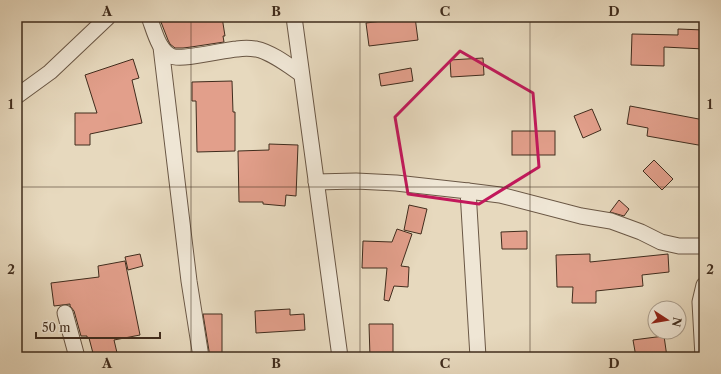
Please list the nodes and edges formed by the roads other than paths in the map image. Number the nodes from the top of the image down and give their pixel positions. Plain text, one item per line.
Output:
1 (108, 17) edge
2 (149, 17) edge
3 (294, 17) edge
4 (161, 47) junction
5 (301, 74) junction
6 (17, 96) edge
7 (316, 182) junction
8 (468, 191) junction
9 (704, 246) edge
10 (704, 285) edge
11 (65, 313) dead end
12 (77, 357) edge
13 (201, 357) edge
14 (340, 357) edge
15 (478, 357) edge
16 (702, 357) edge

1 - 6 street
2 - 4 street
3 - 5 street
4 - 5 street
4 - 13 street
5 - 7 street
7 - 8 street
7 - 14 street
8 - 9 street
8 - 15 street
10 - 16 street
11 - 12 street

